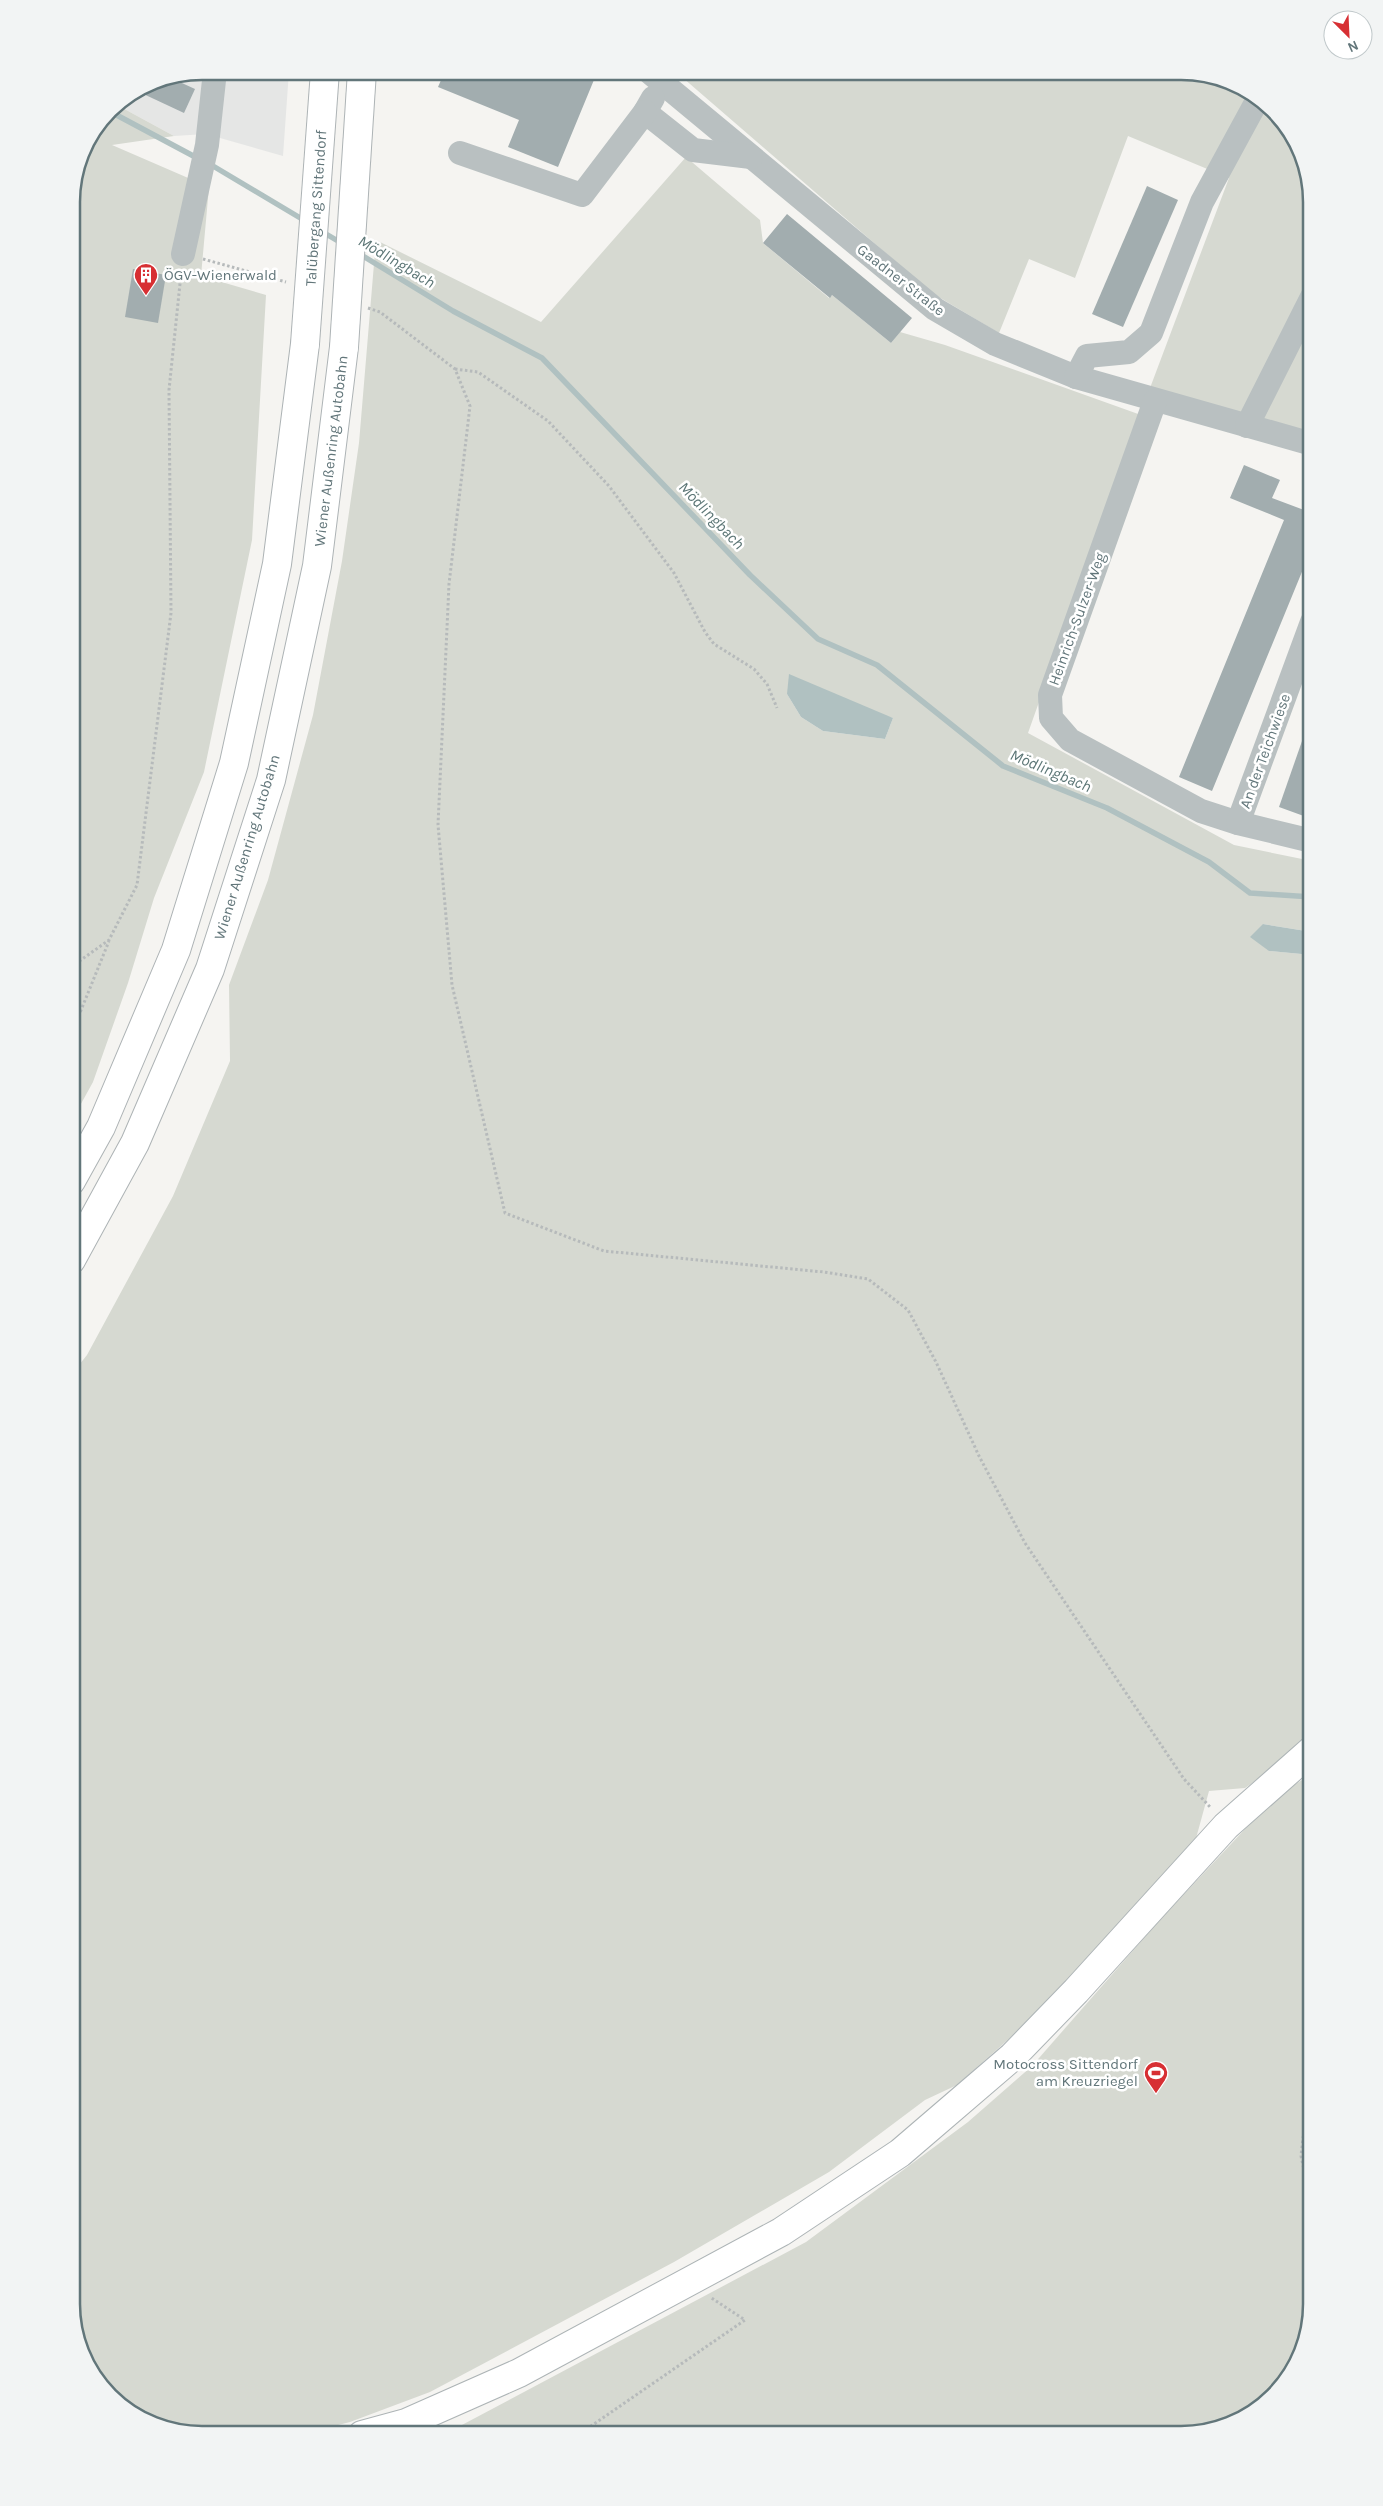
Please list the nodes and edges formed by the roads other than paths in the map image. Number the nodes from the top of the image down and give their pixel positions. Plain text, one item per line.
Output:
1 (214, 80) edge
2 (323, 80) edge
3 (361, 80) edge
4 (654, 80) edge
5 (659, 80) edge
6 (1255, 105) edge
7 (645, 112) junction
8 (460, 153) dead end
9 (751, 157) junction
10 (183, 254) road end
11 (1303, 315) edge
12 (1076, 377) junction
13 (1155, 401) junction
14 (1247, 426) junction
15 (1303, 442) edge
16 (1303, 646) edge
17 (1238, 823) junction
18 (1303, 839) edge
19 (80, 1165) edge
20 (80, 1244) edge
21 (1303, 1758) edge
22 (394, 2426) edge

1 - 10 street
2 - 19 main road, Talübergang Sittendorf, bridge
3 - 20 main road, Wiener Außenring Autobahn, bridge
4 - 7 street
5 - 9 street, Gaadner Straße
6 - 12 street
7 - 8 street
7 - 9 street
9 - 12 street, Gaadner Straße
11 - 14 street
12 - 13 street, Gaadner Straße
13 - 14 street, Gaadner Straße
13 - 17 street, Heinrich-Sulzer-Weg
14 - 15 street, Gaadner Straße
16 - 17 street, An der Teichwiese
17 - 18 street, Heinrich-Sulzer-Weg
21 - 22 main road

